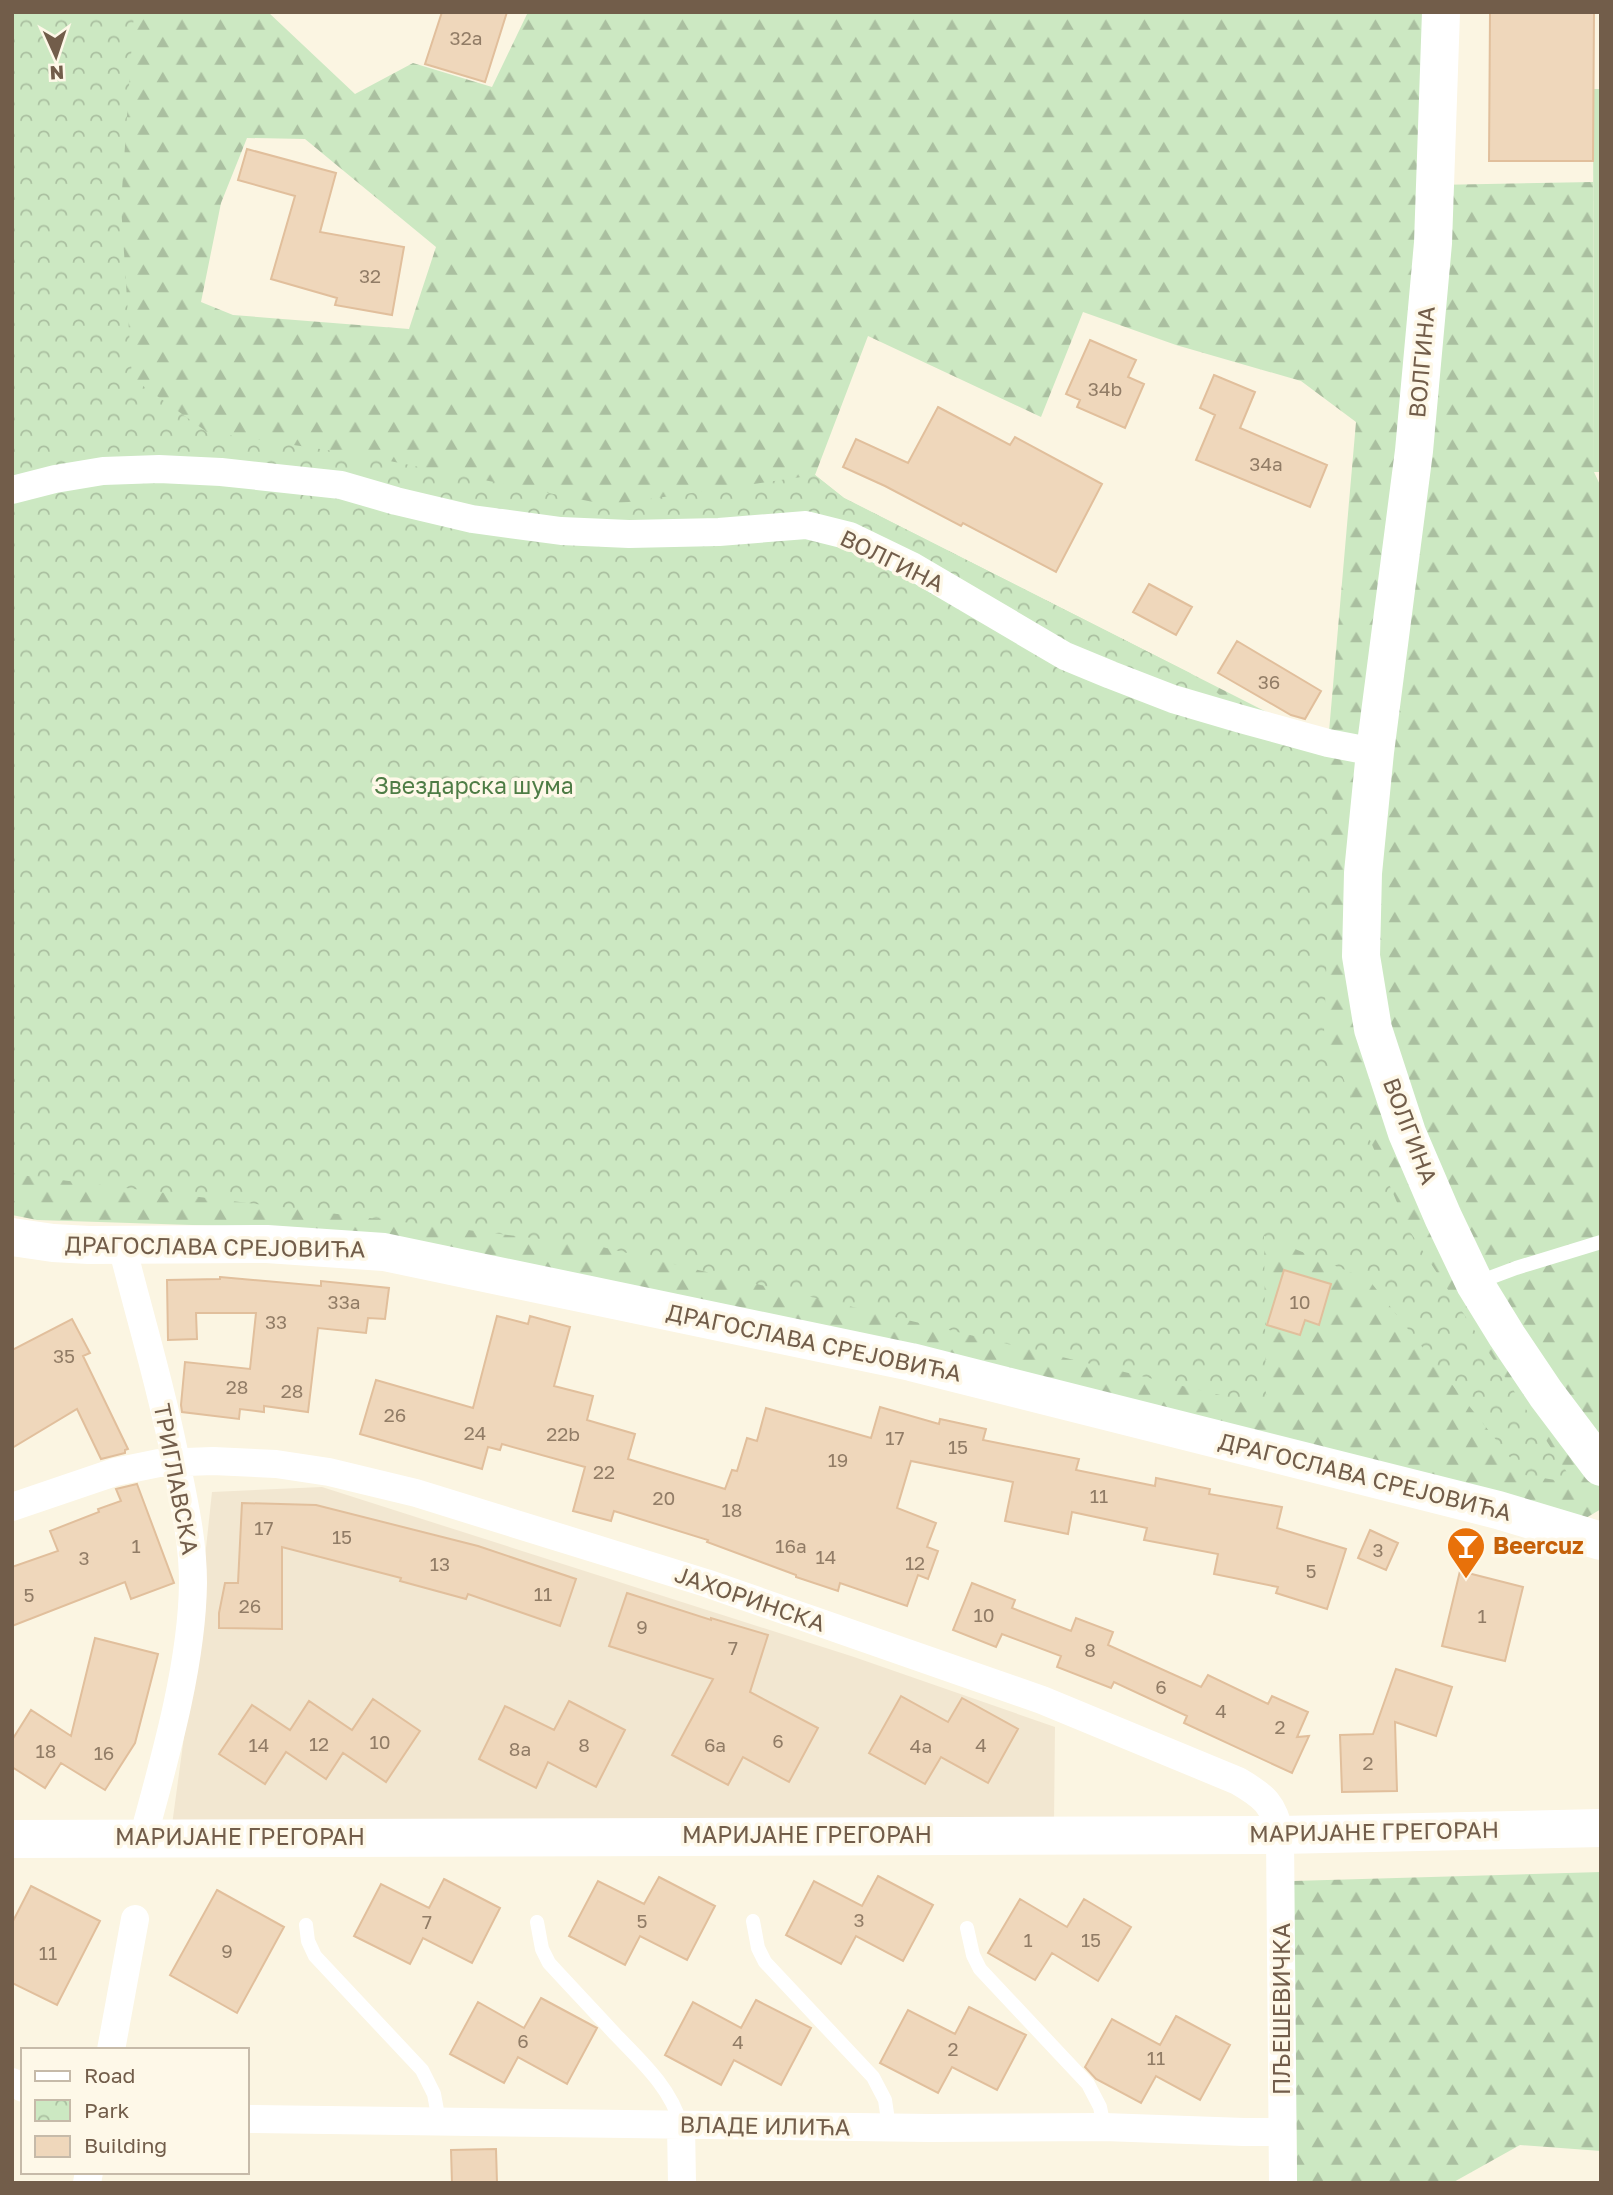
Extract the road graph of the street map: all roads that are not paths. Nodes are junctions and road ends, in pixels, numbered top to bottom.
1 (1441, 12) edge
2 (12, 490) edge
3 (1375, 751) junction
4 (12, 1237) edge
5 (1601, 1242) edge
6 (122, 1246) junction
7 (1475, 1284) junction
8 (176, 1462) junction
9 (1601, 1467) edge
10 (12, 1507) edge
11 (1601, 1541) edge
12 (1601, 1828) edge
13 (1280, 1835) junction
14 (143, 1838) junction
15 (12, 1839) edge
16 (135, 1919) dead end
17 (753, 1921) dead end
18 (537, 1922) dead end
19 (306, 1925) dead end
20 (968, 1928) dead end
21 (111, 2048) edge
22 (248, 2119) edge
23 (439, 2121) junction
24 (681, 2125) junction
25 (889, 2127) junction
26 (1104, 2127) junction
27 (1282, 2132) junction
28 (682, 2183) edge
29 (1283, 2183) edge

1 - 3 street, ВОЛГИНА
2 - 3 street, ВОЛГИНА
3 - 7 street, ВОЛГИНА
4 - 6 street, ДРАГОСЛАВА СРЕЈОВИЋА
5 - 7 lane
6 - 8 street, ТРИГЛАВСКА
6 - 11 street, ДРАГОСЛАВА СРЕЈОВИЋА
7 - 9 street, ВОЛГИНА
8 - 10 street, ЈАХОРИНСКА
8 - 13 street, ЈАХОРИНСКА
8 - 14 street, ТРИГЛАВСКА
12 - 13 street, МАРИЈАНЕ ГРЕГОРАН
13 - 14 street, МАРИЈАНЕ ГРЕГОРАН
13 - 27 street, ПЉЕШЕВИЧКА
14 - 15 street, МАРИЈАНЕ ГРЕГОРАН
16 - 21 street
17 - 25 lane
18 - 24 lane
19 - 23 lane
20 - 26 lane
22 - 23 street, ВЛАДЕ ИЛИЋА
23 - 24 street, ВЛАДЕ ИЛИЋА
24 - 25 street, ВЛАДЕ ИЛИЋА
24 - 28 street
25 - 26 street, ВЛАДЕ ИЛИЋА
26 - 27 street, ВЛАДЕ ИЛИЋА
27 - 29 street, ПЉЕШЕВИЧКА

